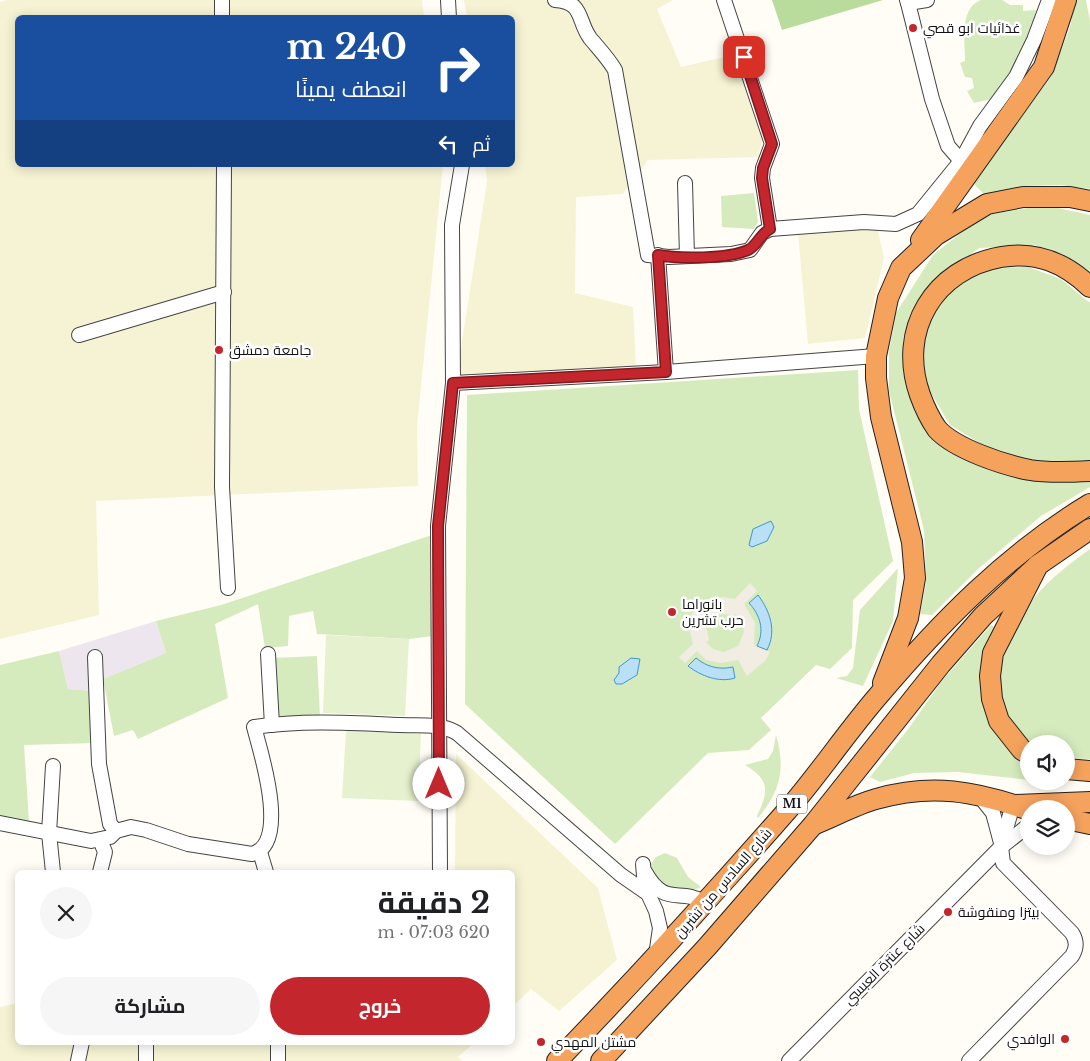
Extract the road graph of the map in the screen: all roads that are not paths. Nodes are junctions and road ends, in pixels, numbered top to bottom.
1 (222, 0) edge
2 (448, 0) edge
3 (555, 0) edge
4 (724, 0) edge
5 (927, 0) edge
6 (1050, 0) edge
7 (1066, 0) edge
8 (907, 1) edge
9 (222, 15) edge
10 (449, 15) edge
11 (961, 161) junction
12 (224, 167) edge
13 (462, 167) edge
14 (684, 183) dead end
15 (1090, 201) edge
16 (770, 229) junction
17 (658, 255) junction
18 (687, 256) junction
19 (901, 268) junction
20 (1090, 287) edge
21 (224, 292) junction
22 (79, 335) dead end
23 (876, 356) junction
24 (666, 372) junction
25 (453, 383) junction
26 (1090, 471) edge
27 (1090, 504) edge
28 (1090, 529) edge
29 (1038, 566) junction
30 (228, 588) dead end
31 (268, 654) dead end
32 (94, 657) dead end
33 (877, 697) junction
34 (272, 725) junction
35 (439, 726) junction
36 (1020, 747) edge
37 (53, 766) dead end
38 (1075, 769) edge
39 (1090, 770) edge
40 (978, 794) junction
41 (1090, 802) edge
42 (1075, 803) edge
43 (1020, 807) edge
44 (1020, 809) edge
45 (1075, 822) edge
46 (0, 823) edge
47 (1090, 824) edge
48 (813, 825) junction
49 (116, 831) junction
50 (1020, 832) edge
51 (50, 833) junction
52 (100, 840) junction
53 (1001, 847) junction
54 (260, 852) junction
55 (53, 870) edge
56 (100, 870) edge
57 (265, 870) edge
58 (440, 870) edge
59 (647, 893) junction
60 (705, 903) junction
61 (655, 960) junction
62 (81, 1045) edge
63 (146, 1045) edge
64 (278, 1045) edge
65 (78, 1061) edge
66 (146, 1061) edge
67 (278, 1061) edge
68 (557, 1061) edge
69 (601, 1061) edge
70 (789, 1061) edge
71 (969, 1061) edge

1 - 9 street
2 - 10 street
3 - 17 street
4 - 16 street
5 - 8 street
6 - 11 street
7 - 19 highway
8 - 11 street
11 - 16 street
12 - 21 street
13 - 25 street
14 - 18 street
15 - 19 highway
16 - 18 street
17 - 18 street
17 - 24 street
19 - 23 highway
20 - 26 highway
21 - 22 street
21 - 30 street
23 - 24 street
23 - 33 highway
24 - 25 street
25 - 35 street
27 - 33 highway, شارع السادس من تشرين / M1
28 - 29 highway
29 - 36 highway
29 - 48 highway, M1
31 - 34 street
32 - 49 street
33 - 60 highway, شارع السادس من تشرين / M1
34 - 35 street
34 - 54 street
35 - 58 street
35 - 59 street
37 - 51 street
38 - 39 highway
40 - 43 highway
40 - 48 highway
40 - 53 street
41 - 42 highway
44 - 53 street
45 - 47 highway
46 - 51 street
48 - 69 highway, M1
49 - 52 street
49 - 54 street
50 - 53 street, شارع عنترة العبسي
51 - 52 street
51 - 55 street
52 - 56 street
53 - 70 street, شارع عنترة العبسي
53 - 71 street
54 - 57 street
59 - 60 street
59 - 61 street
60 - 61 highway, شارع السادس من تشرين / M1
61 - 68 highway, شارع السادس من تشرين / M1
62 - 65 street
63 - 66 street
64 - 67 street

